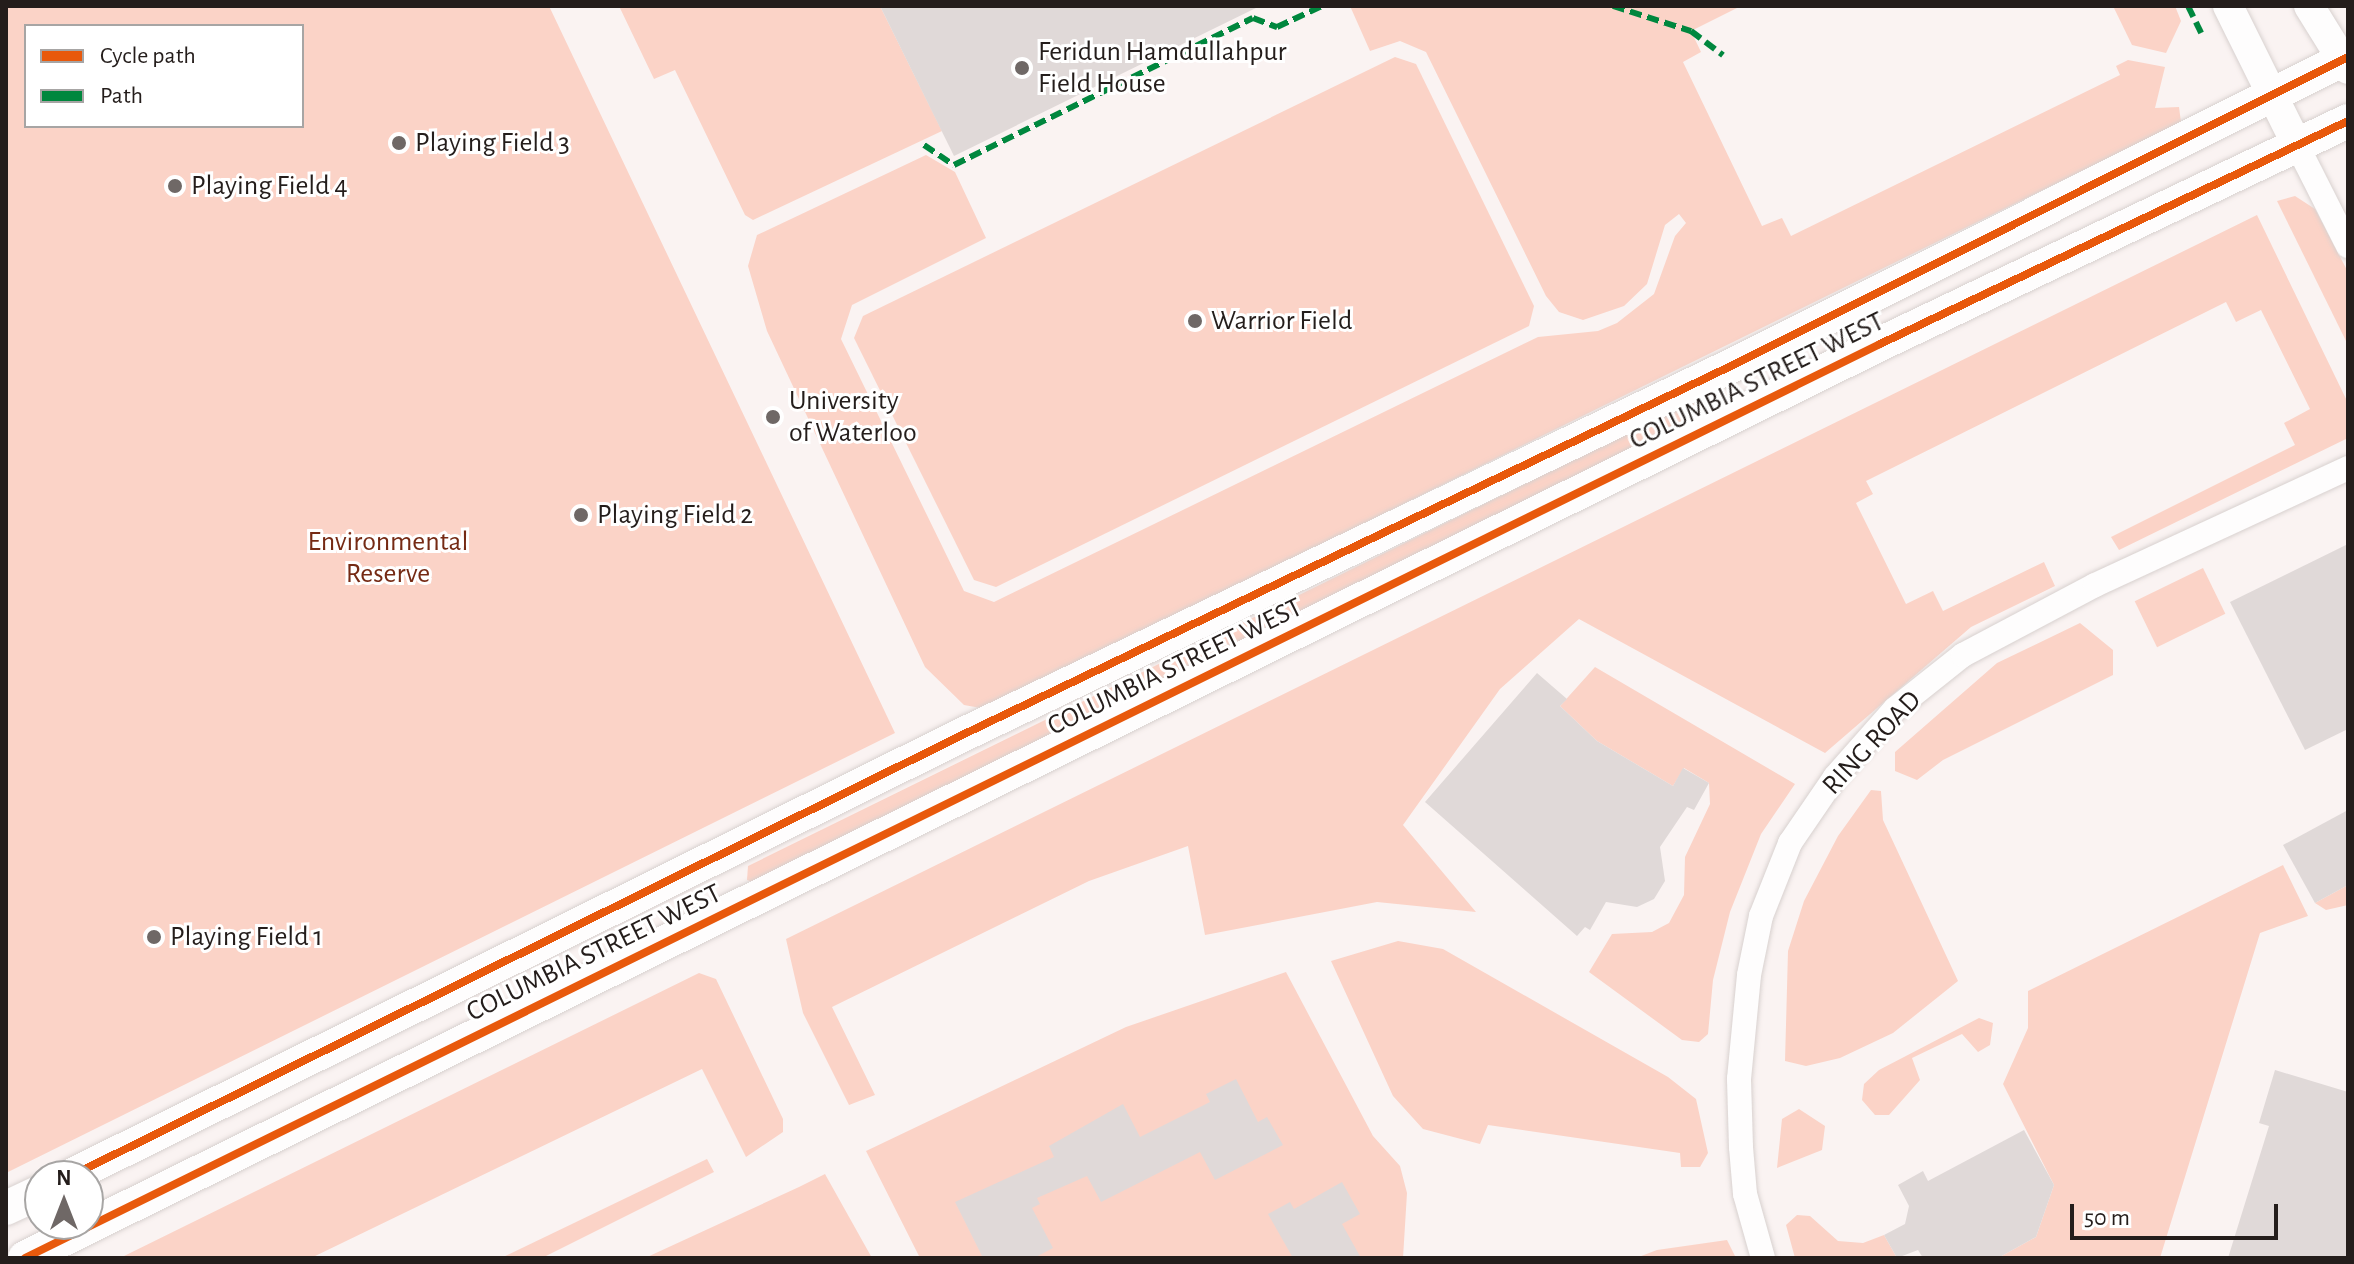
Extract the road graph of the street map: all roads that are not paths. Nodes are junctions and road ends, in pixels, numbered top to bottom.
1 (2228, 6) edge
2 (2309, 6) edge
3 (2346, 62) edge
4 (2271, 96) junction
5 (2348, 121) edge
6 (2298, 147) junction
7 (2348, 246) edge
8 (2348, 468) edge
9 (103, 1160) edge
10 (25, 1258) edge
11 (1763, 1258) edge

1 - 4 street
2 - 3 street
3 - 4 main road, COLUMBIA STREET WEST
4 - 6 street
4 - 9 main road, COLUMBIA STREET WEST
5 - 6 main road, COLUMBIA STREET WEST
6 - 7 street
6 - 10 main road, COLUMBIA STREET WEST
8 - 11 street, RING ROAD

